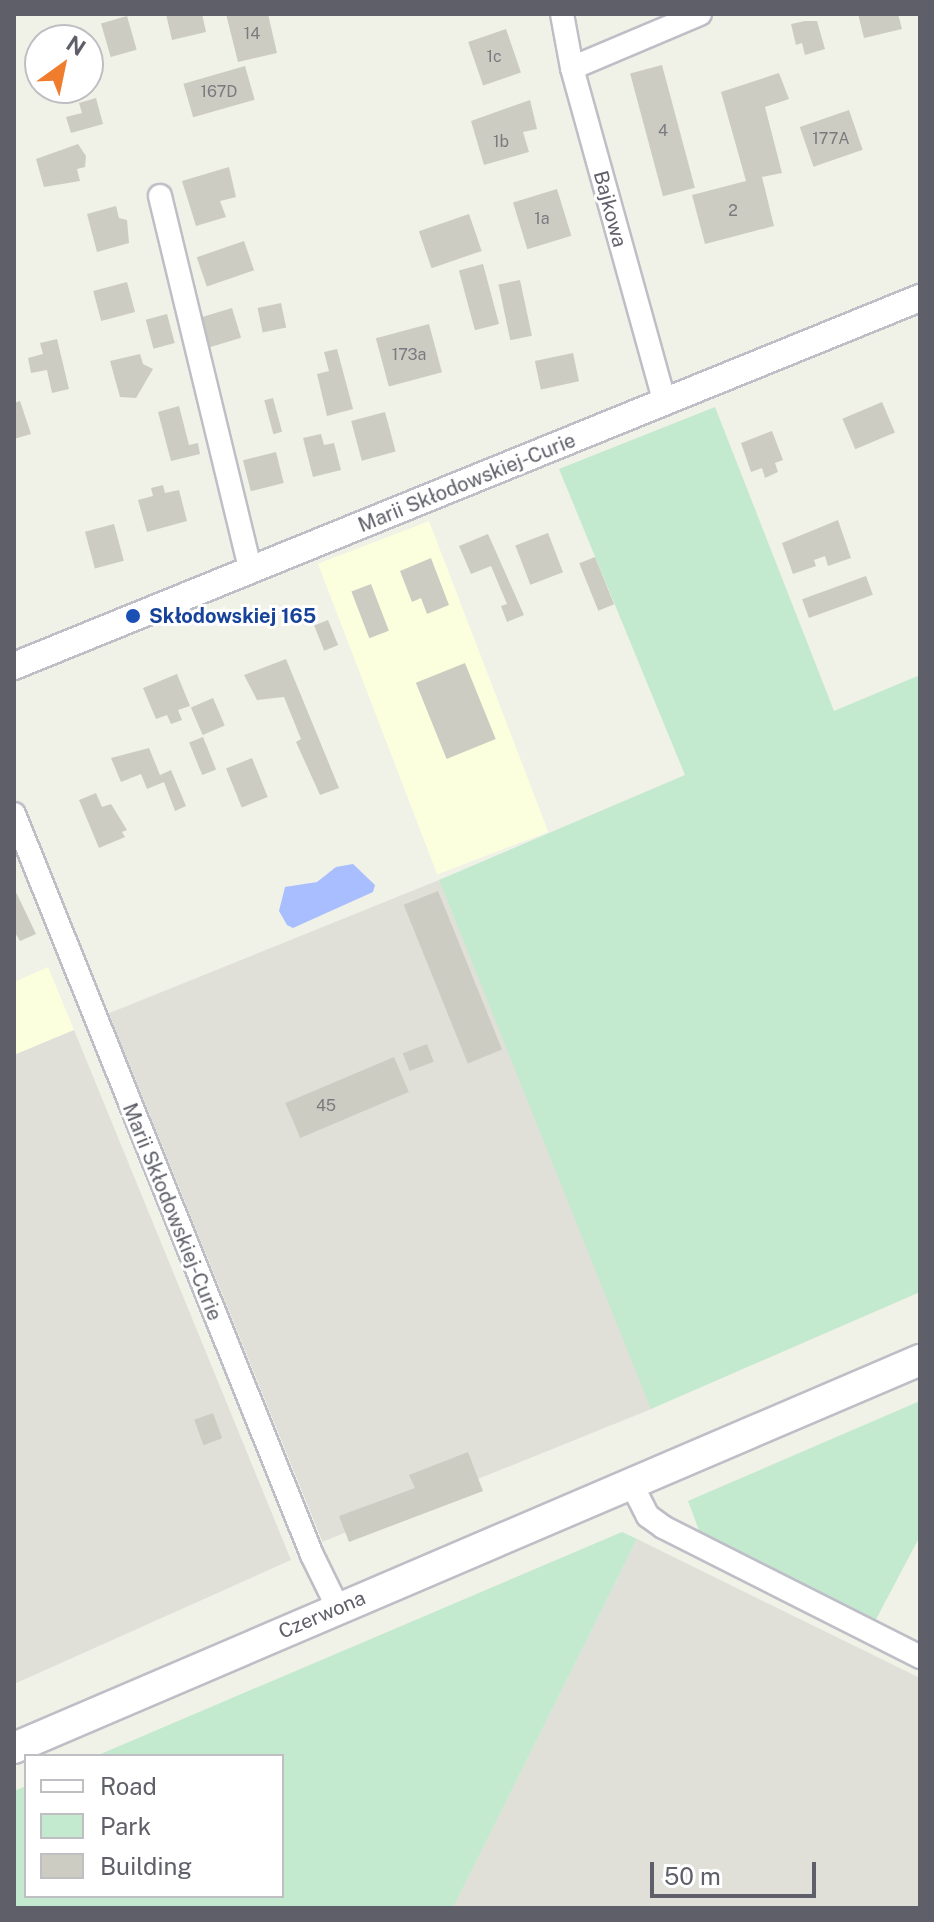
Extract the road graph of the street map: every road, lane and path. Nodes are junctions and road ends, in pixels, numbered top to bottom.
1 (562, 14) edge
2 (700, 14) edge
3 (572, 68) junction
4 (160, 196) dead end
5 (920, 298) edge
6 (665, 403) junction
7 (251, 571) junction
8 (14, 666) edge
9 (14, 814) edge
10 (920, 1360) edge
11 (631, 1483) junction
12 (338, 1608) junction
13 (920, 1657) edge
14 (14, 1748) edge

1 - 3 street, Bajkowa
2 - 3 street
3 - 6 street, Bajkowa
4 - 7 street
5 - 6 street, Marii Skłodowskiej-Curie
6 - 7 street, Marii Skłodowskiej-Curie
7 - 8 street, Marii Skłodowskiej-Curie
9 - 12 street, Marii Skłodowskiej-Curie
10 - 11 main road, Czerwona
11 - 12 main road, Czerwona
11 - 13 street
12 - 14 main road, Czerwona

